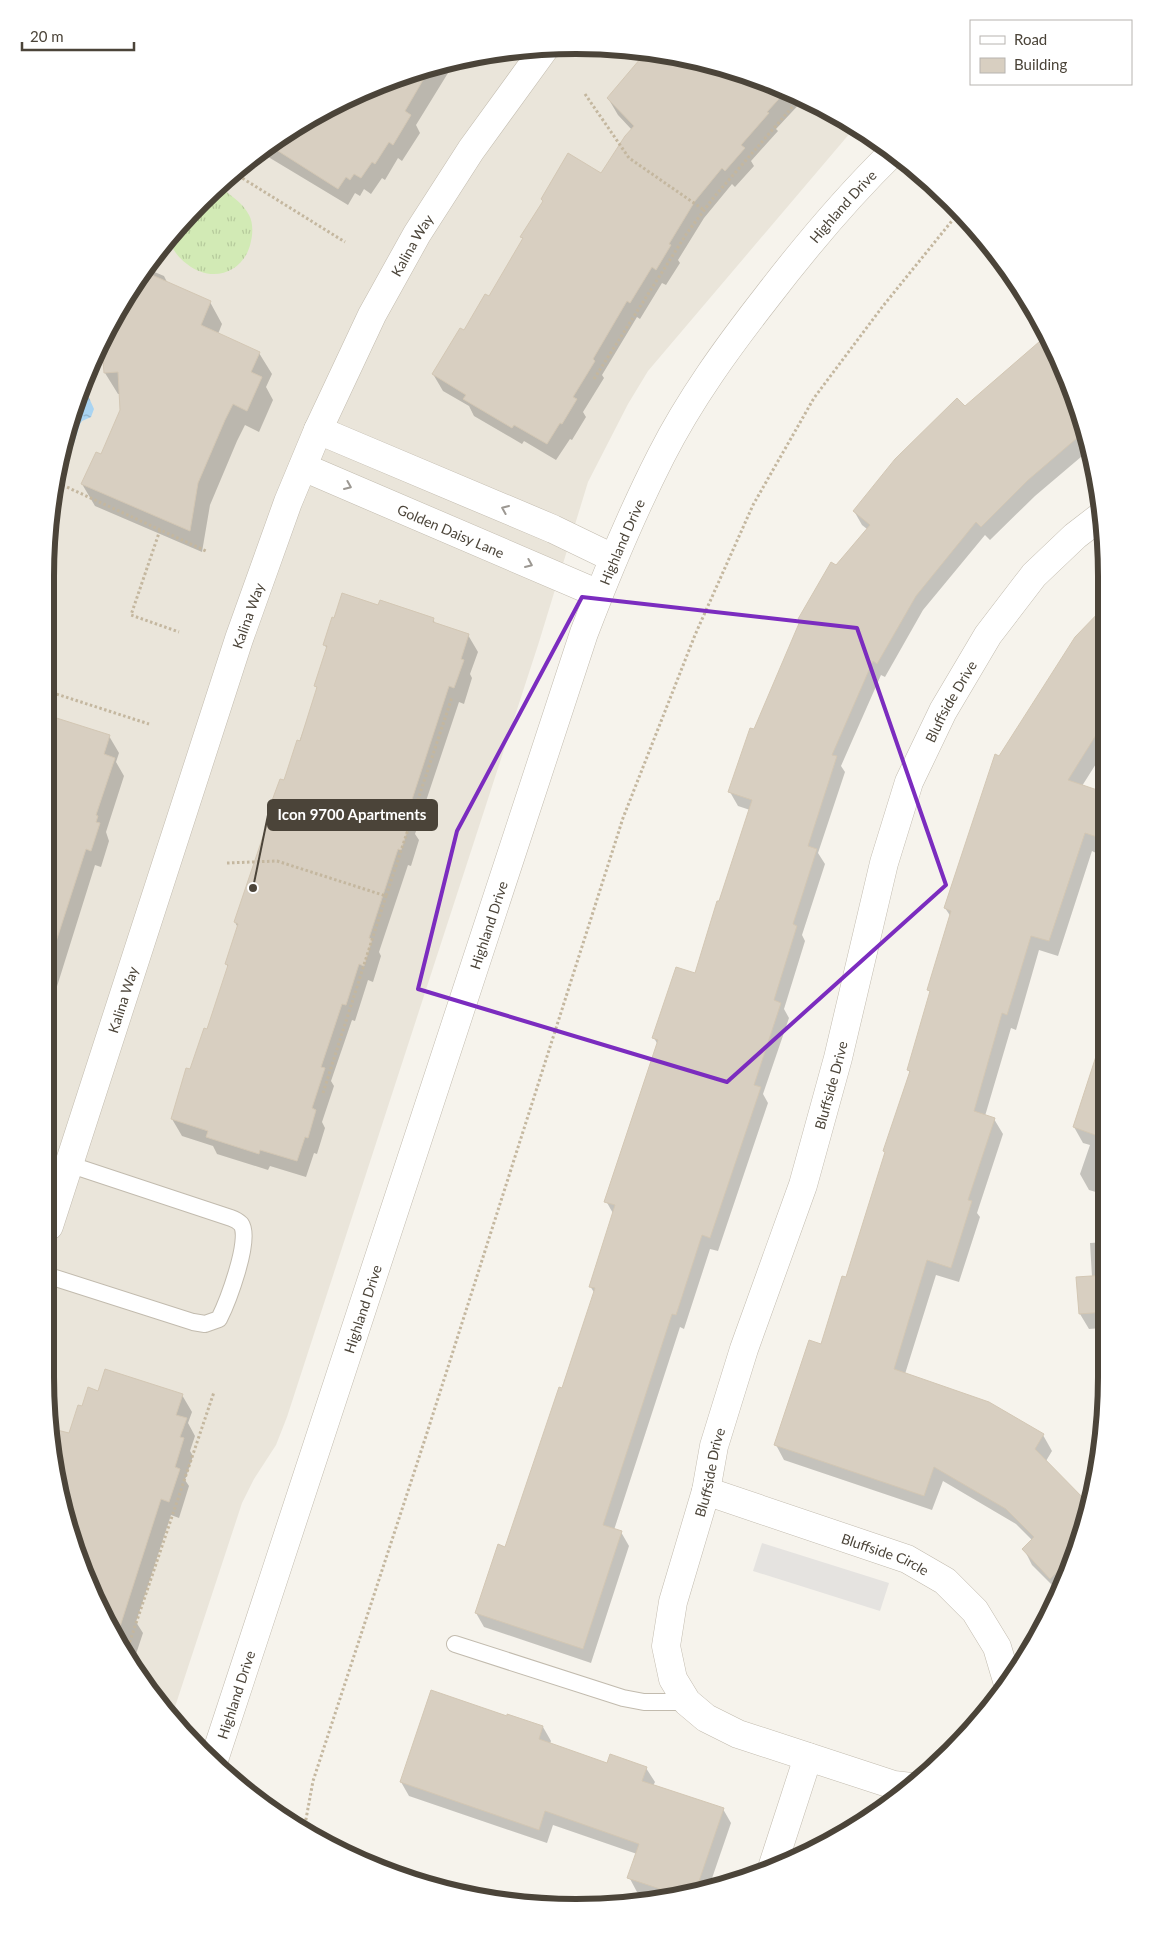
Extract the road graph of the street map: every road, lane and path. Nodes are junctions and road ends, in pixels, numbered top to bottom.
1 (540, 55) edge
2 (585, 94) dead end
3 (796, 103) edge
4 (888, 158) edge
5 (240, 177) edge
6 (704, 210) junction
7 (955, 217) edge
8 (345, 242) dead end
9 (594, 379) dead end
10 (318, 430) junction
11 (303, 467) junction
12 (62, 485) edge
13 (1095, 521) edge
14 (160, 530) junction
15 (206, 551) dead end
16 (613, 558) junction
17 (599, 594) junction
18 (179, 632) dead end
19 (54, 693) edge
20 (452, 697) dead end
21 (149, 724) dead end
22 (227, 863) dead end
23 (386, 896) junction
24 (323, 1093) dead end
25 (68, 1164) junction
26 (54, 1210) edge
27 (54, 1278) edge
28 (214, 1392) dead end
29 (706, 1491) junction
30 (455, 1644) dead end
31 (129, 1645) edge
32 (1005, 1674) edge
33 (687, 1702) junction
34 (216, 1754) edge
35 (808, 1757) junction
36 (901, 1785) edge
37 (305, 1823) edge
38 (775, 1860) edge

1 - 10 street, Kalina Way
2 - 6 path
3 - 6 path
4 - 16 street, Highland Drive
5 - 8 path
6 - 9 path
7 - 37 path
10 - 11 street, Kalina Way
16 -> 10 street
11 -> 17 street, Golden Daisy Lane
11 - 25 street, Kalina Way
12 - 14 path
13 - 29 street, Bluffside Drive
14 - 15 path
14 - 18 path
16 - 17 street, Highland Drive
17 - 34 street, Highland Drive
19 - 21 path
20 - 23 path
22 - 23 path
23 - 24 path
25 - 26 street, Kalina Way
25 - 27 lane
28 - 31 path
29 - 32 street, Bluffside Circle
29 - 33 street, Bluffside Drive
30 - 33 lane
33 - 35 street, Bluffside Drive
35 - 36 street, Bluffside Drive
35 - 38 street

